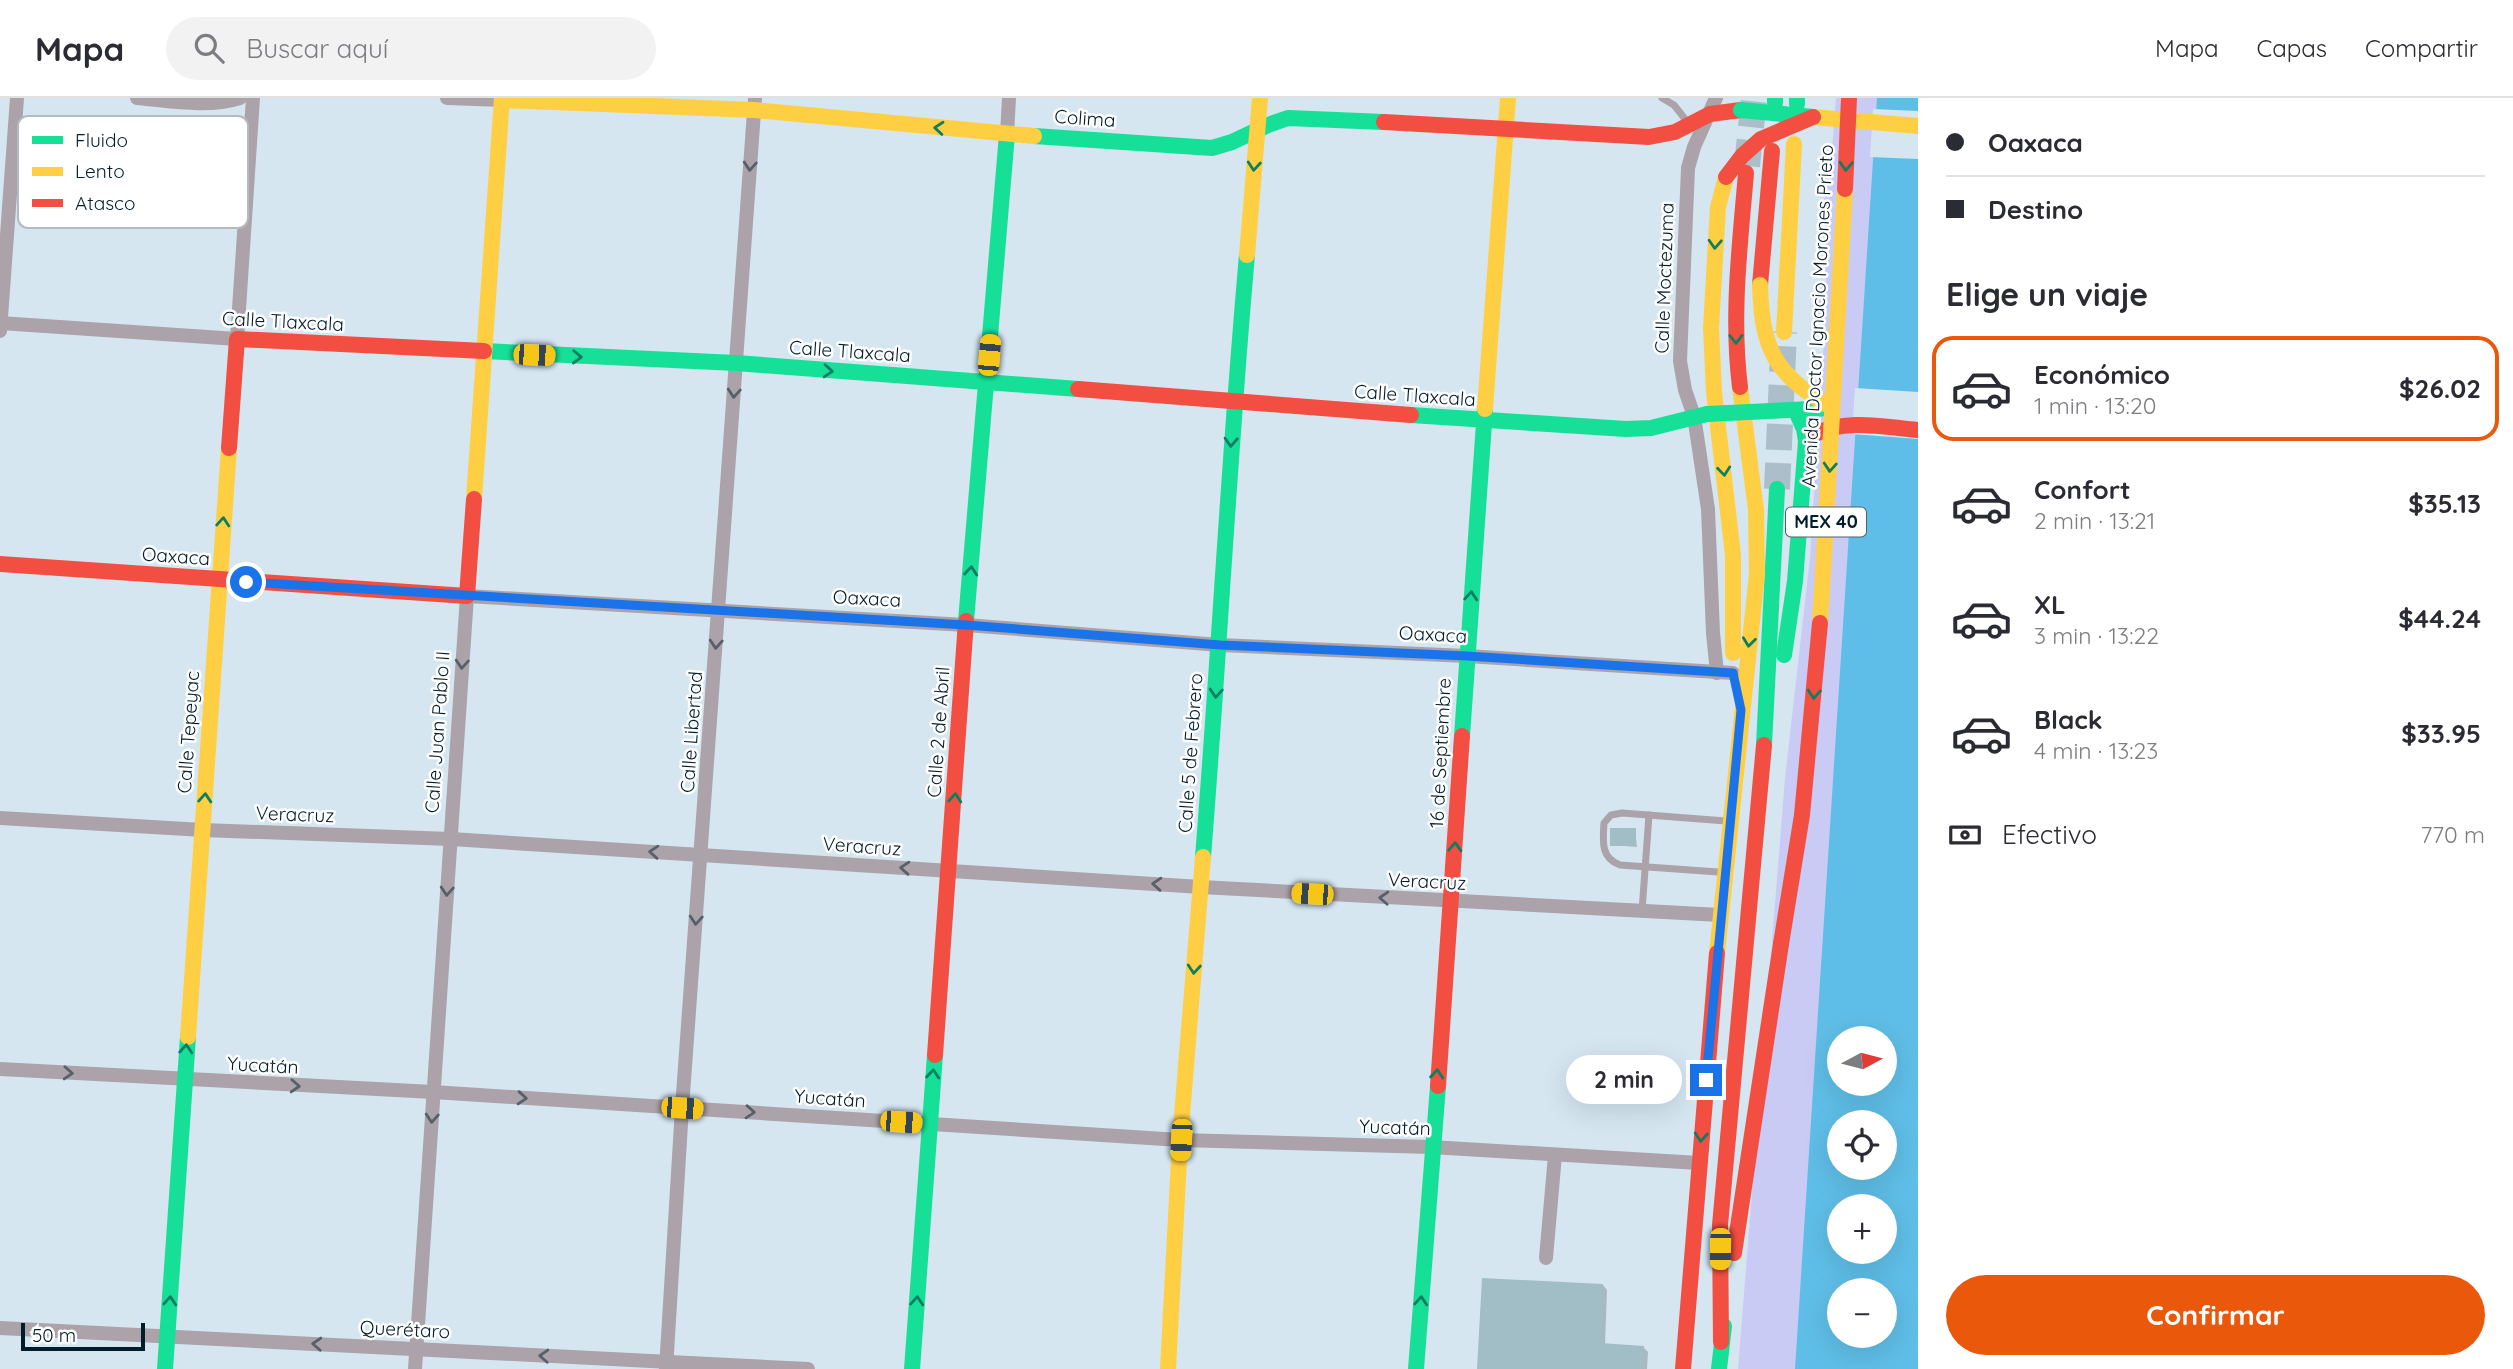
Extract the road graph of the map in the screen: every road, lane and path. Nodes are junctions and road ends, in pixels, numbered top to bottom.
1 (17, 98) edge
2 (137, 98) edge
3 (240, 98) edge
4 (253, 98) edge
5 (447, 98) edge
6 (1010, 98) edge
7 (1260, 98) edge
8 (1508, 98) edge
9 (1662, 98) edge
10 (1716, 98) edge
11 (1849, 98) edge
12 (502, 99) edge
13 (755, 104) edge
14 (1710, 114) junction
15 (1813, 117) junction
16 (1689, 125) junction
17 (1918, 126) edge
18 (1257, 128) junction
19 (1506, 128) junction
20 (1007, 134) junction
21 (1794, 144) dead end
22 (1772, 151) dead end
23 (248, 173) edge
24 (1746, 173) tunnel mouth
25 (244, 228) edge
26 (0, 323) edge
27 (0, 332) edge
28 (1784, 332) tunnel mouth
29 (237, 339) junction
30 (484, 353) junction
31 (736, 363) junction
32 (987, 383) junction
33 (1234, 402) junction
34 (1844, 409) junction
35 (1796, 411) junction
36 (1906, 412) dead end
37 (1700, 415) junction
38 (1485, 421) junction
39 (1918, 430) edge
40 (1806, 441) junction
41 (1777, 489) tunnel mouth
42 (0, 564) edge
43 (219, 581) junction
44 (467, 596) junction
45 (719, 611) junction
46 (966, 625) junction
47 (1220, 645) junction
48 (1467, 656) junction
49 (1725, 673) junction
50 (1741, 710) junction
51 (1764, 749) junction
52 (1649, 815) junction
53 (0, 818) edge
54 (1730, 821) junction
55 (203, 830) junction
56 (451, 839) junction
57 (701, 855) junction
58 (1647, 866) junction
59 (950, 871) junction
60 (1725, 873) junction
61 (1201, 887) junction
62 (1452, 902) junction
63 (1642, 911) junction
64 (1720, 915) junction
65 (0, 1069) edge
66 (184, 1080) junction
67 (433, 1092) junction
68 (682, 1108) junction
69 (929, 1124) junction
70 (1181, 1140) junction
71 (1431, 1147) junction
72 (1555, 1155) junction
73 (1699, 1163) junction
74 (1546, 1258) dead end
75 (0, 1328) edge
76 (167, 1337) junction
77 (1721, 1342) junction
78 (416, 1349) junction
79 (666, 1365) edge
80 (165, 1369) edge
81 (415, 1369) edge
82 (808, 1369) edge
83 (912, 1369) edge
84 (1168, 1369) edge
85 (1416, 1369) edge
86 (1683, 1369) edge
87 (1719, 1369) edge

1 - 26 street
2 - 3 street
4 - 23 street, Calle Tepeyac
5 - 12 street, Colima
6 - 20 street, Calle 2 de Abril
7 - 18 main road, Calle 5 de Febrero
8 - 19 main road, 16 de Septiembre
9 - 16 lane
10 - 14 street, Calle Moctezuma
11 -> 77 main road, Avenida Doctor Ignacio Morones Prieto / MEX 40, bridge
12 - 13 main road, Colima
12 - 30 main road, Calle Juan Pablo II
20 -> 13 main road, Colima
13 -> 31 street, Calle Libertad
14 - 15 main road, bridge
14 - 16 main road, Colima
14 - 37 street, Calle Moctezuma
15 - 17 main road
15 -> 49 main road, bridge
16 - 19 main road, Colima
18 - 19 main road, Colima
18 - 20 main road, Colima
18 -> 33 main road, Calle 5 de Febrero
19 - 38 main road, 16 de Septiembre
20 - 32 main road, Calle 2 de Abril
21 - 28 main road
22 - 34 main road, bridge
24 -> 50 main road, MEX 40
25 - 29 street, Calle Tepeyac
26 - 27 street
26 - 29 street, Calle Tlaxcala
29 - 30 main road, Calle Tlaxcala
43 -> 29 main road, Calle Tepeyac
30 -> 31 main road, Calle Tlaxcala
30 - 44 main road, Calle Juan Pablo II
31 -> 32 main road, Calle Tlaxcala
31 -> 45 street, Calle Libertad
32 - 33 main road, Calle Tlaxcala
46 -> 32 main road, Calle 2 de Abril
33 - 38 main road, Calle Tlaxcala
33 -> 47 main road, Calle 5 de Febrero
34 - 35 main road, Calle Tlaxcala, bridge
34 - 36 main road, Calle Tlaxcala
35 - 37 main road, Calle Tlaxcala, bridge
35 - 40 main road
37 - 38 main road, Calle Tlaxcala
37 - 49 street, Calle Moctezuma
48 -> 38 main road, 16 de Septiembre
39 - 40 main road
40 - 51 main road
41 - 51 main road, MEX 40
42 - 43 main road, Oaxaca
43 - 44 main road, Oaxaca
55 -> 43 main road, Calle Tepeyac
44 - 45 street, Oaxaca
44 -> 56 street, Calle Juan Pablo II
45 - 46 street, Oaxaca
45 -> 57 street, Calle Libertad
46 - 47 street, Oaxaca
59 -> 46 main road, Calle 2 de Abril
47 - 48 street, Oaxaca
47 -> 61 main road, Calle 5 de Febrero
48 - 49 street, Oaxaca
62 -> 48 main road, 16 de Septiembre
49 - 50 main road
50 - 54 main road, MEX 40
51 - 77 main road, MEX 40
52 - 54 lane
52 - 58 lane
52 - 58 lane
53 - 55 street, Veracruz
54 - 60 main road, MEX 40
55 - 56 street, Veracruz
66 -> 55 main road, Calle Tepeyac
57 -> 56 street, Veracruz
56 -> 67 street, Calle Juan Pablo II
59 -> 57 street, Veracruz
57 -> 68 street, Calle Libertad
58 - 60 lane
58 - 63 lane
61 -> 59 street, Veracruz
69 -> 59 main road, Calle 2 de Abril
60 - 64 main road, MEX 40
62 -> 61 street, Veracruz
61 -> 70 main road, Calle 5 de Febrero
62 - 63 street, Veracruz
71 -> 62 main road, 16 de Septiembre
63 - 64 street, Veracruz
64 -> 73 main road, MEX 40
65 -> 66 street, Yucatán
66 -> 67 street, Yucatán
76 -> 66 main road, Calle Tepeyac
67 -> 68 street, Yucatán
67 -> 78 street, Calle Juan Pablo II
68 -> 69 street, Yucatán
68 - 79 street, Calle Libertad
69 - 70 street, Yucatán
83 -> 69 main road, Calle 2 de Abril
70 - 71 street, Yucatán
70 - 84 main road, Calle 5 de Febrero
71 - 72 street, Yucatán
85 -> 71 main road, 16 de Septiembre
72 - 73 street, Yucatán
72 - 74 street
73 - 86 main road, MEX 40
75 - 76 street, Querétaro
78 -> 76 street, Querétaro
76 - 80 main road, Calle Tepeyac
77 - 87 main road, Avenida Doctor Ignacio Morones Prieto / MEX 40
79 -> 78 street, Querétaro
78 - 81 street, Calle Juan Pablo II
79 - 82 street, Querétaro

